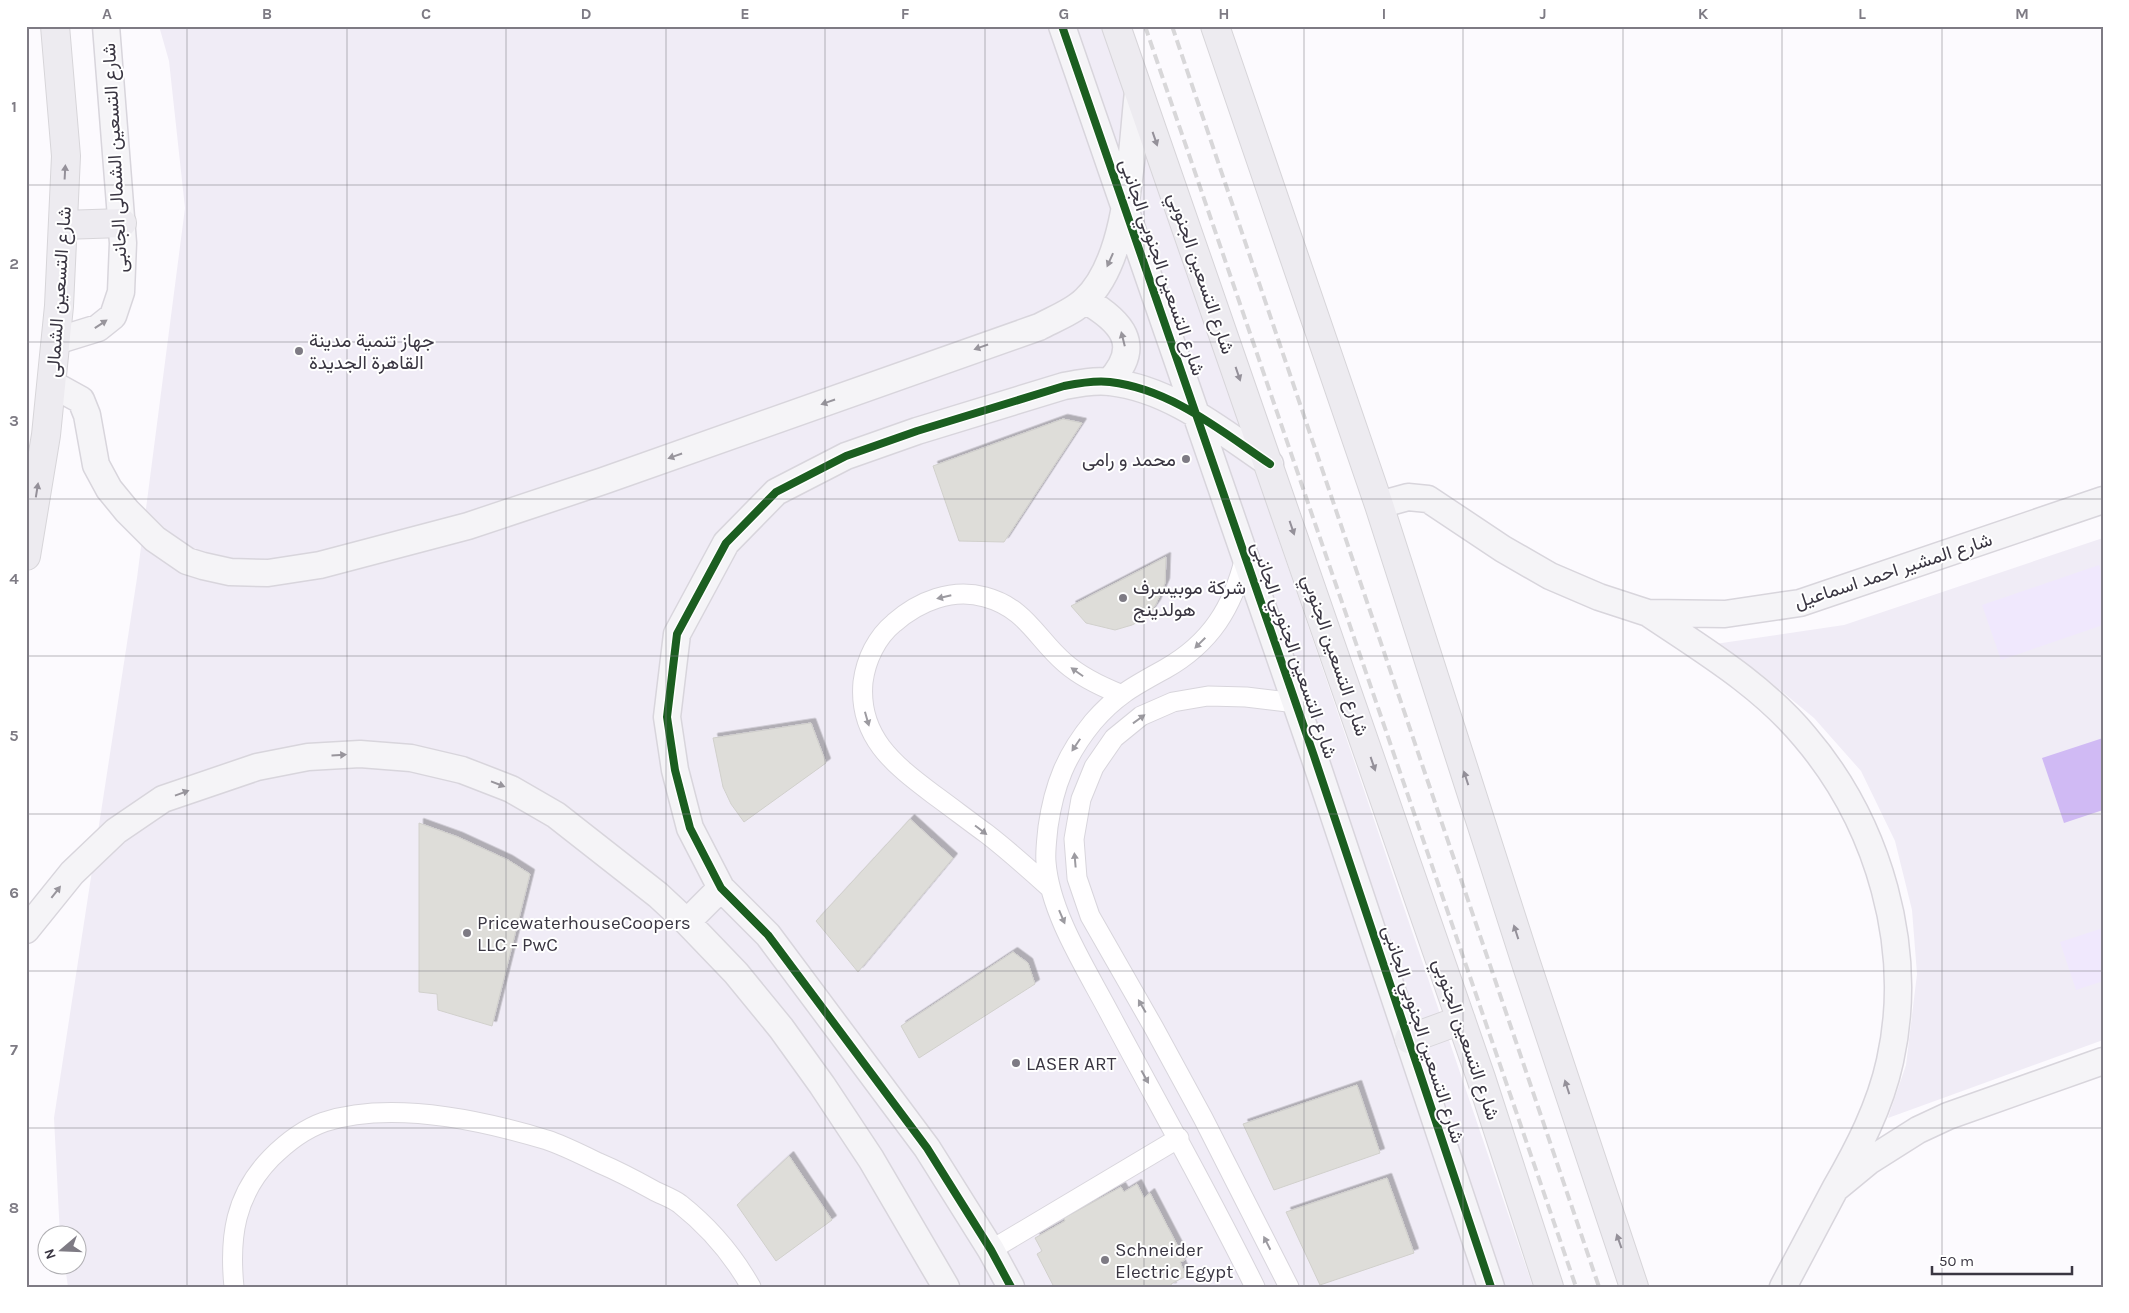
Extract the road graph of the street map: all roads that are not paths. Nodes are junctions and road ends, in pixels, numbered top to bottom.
1 (55, 26) edge
2 (106, 26) edge
3 (1062, 26) edge
4 (1116, 26) edge
5 (1215, 26) edge
6 (1138, 92) junction
7 (1125, 206) junction
8 (122, 223) junction
9 (63, 225) junction
10 (1085, 300) junction
11 (56, 340) junction
12 (1109, 382) junction
13 (52, 384) junction
14 (1197, 414) junction
15 (1270, 464) junction
16 (2103, 500) edge
17 (1379, 505) junction
18 (1245, 555) junction
19 (26, 556) edge
20 (1648, 612) junction
21 (1725, 614) junction
22 (1702, 648) junction
23 (1120, 694) junction
24 (1296, 703) junction
25 (721, 888) junction
26 (1050, 888) junction
27 (687, 922) junction
28 (26, 930) edge
29 (1461, 1020) junction
30 (1154, 1028) junction
31 (1410, 1039) junction
32 (1127, 1044) junction
33 (2103, 1061) edge
34 (1868, 1126) junction
35 (1179, 1138) junction
36 (1891, 1146) junction
37 (1835, 1189) junction
38 (991, 1250) junction
39 (234, 1287) edge
40 (751, 1287) edge
41 (946, 1287) edge
42 (1011, 1287) edge
43 (1255, 1287) edge
44 (1289, 1287) edge
45 (1491, 1287) edge
46 (1549, 1287) edge
47 (1634, 1287) edge
48 (1783, 1287) edge

9 -> 1 main road, شارع التسعين الشمالى
2 - 8 street, شارع التسعين الشمالى الجانبى
3 - 7 street, شارع التسعين الجنوبي الجانبى
4 - 6 main road, شارع التسعين الجنوبي
5 - 17 main road
6 - 7 street
6 -> 15 main road, شارع التسعين الجنوبي
7 -> 10 street
7 - 14 street, شارع التسعين الجنوبي الجانبى
8 - 9 main road
11 -> 8 street, شارع التسعين الشمالى الجانبى
9 - 11 main road, شارع التسعين الشمالى
12 -> 10 street
10 -> 13 street
11 - 13 main road, شارع التسعين الشمالى
12 - 14 street
12 - 25 street
19 -> 13 main road, شارع التسعين الشمالى
14 - 15 street
14 - 18 street, شارع التسعين الجنوبي الجانبى
15 -> 29 main road, شارع التسعين الجنوبي
16 - 21 street, شارع المشير احمد اسماعيل
17 - 20 street, شارع المشير احمد اسماعيل
47 -> 17 main road
18 -> 23 street
18 - 24 street, شارع التسعين الجنوبي الجانبى
20 - 21 street, شارع المشير احمد اسماعيل
20 - 22 street
21 - 22 street
22 - 34 street
23 -> 26 street
23 -> 26 street
30 -> 24 street
24 - 31 street, شارع التسعين الجنوبي الجانبى
25 - 27 street
25 - 38 street
26 -> 32 street
28 -> 27 street
27 - 41 street
29 - 31 main road
29 - 46 main road, شارع التسعين الجنوبي
30 - 32 street
44 -> 30 street
31 - 45 street, شارع التسعين الجنوبي الجانبى
32 -> 35 street
33 - 36 street
34 - 36 street
34 - 37 street
35 - 38 street
35 - 43 street
36 - 37 street
37 - 48 street
38 - 42 street
39 - 40 street

